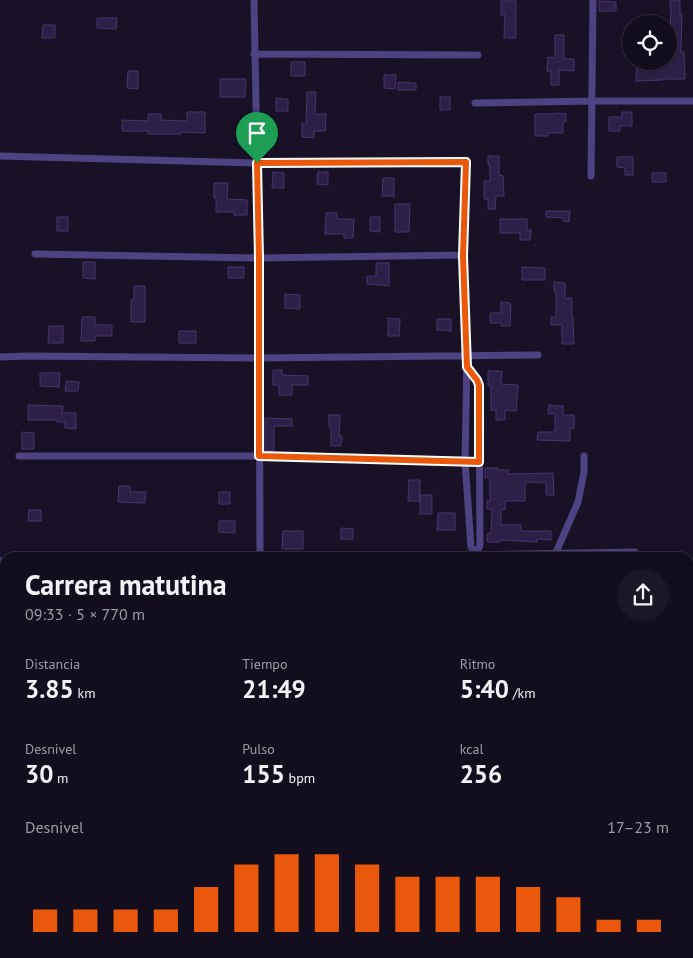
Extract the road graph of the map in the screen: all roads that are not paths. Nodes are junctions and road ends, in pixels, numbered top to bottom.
1 (254, 0) edge
2 (593, 0) edge
3 (254, 54) junction
4 (478, 55) dead end
5 (592, 101) junction
6 (693, 101) edge
7 (475, 103) dead end
8 (0, 156) edge
9 (257, 163) junction
10 (591, 176) dead end
11 (35, 254) dead end
12 (463, 256) junction
13 (259, 258) junction
14 (538, 355) dead end
15 (467, 356) junction
16 (0, 357) edge
17 (258, 358) junction
18 (467, 367) junction
19 (19, 456) dead end
20 (259, 456) junction
21 (584, 456) dead end
22 (465, 461) junction
23 (479, 462) junction
24 (260, 552) edge
25 (474, 552) edge
26 (476, 552) edge
27 (557, 552) edge

1 - 3 street
2 - 5 street
3 - 4 street
3 - 9 street
5 - 6 street
5 - 7 street
5 - 10 street
8 - 9 street
9 - 12 street
9 - 13 street
11 - 13 street
12 - 13 street
12 - 15 street
13 - 17 street
14 - 15 street
15 - 17 street
15 - 18 street
16 - 17 street
17 - 20 street
18 - 22 street
18 - 23 street
19 - 20 street
20 - 22 street
20 - 24 street
21 - 27 street
22 - 23 street
22 - 25 street
23 - 26 street

